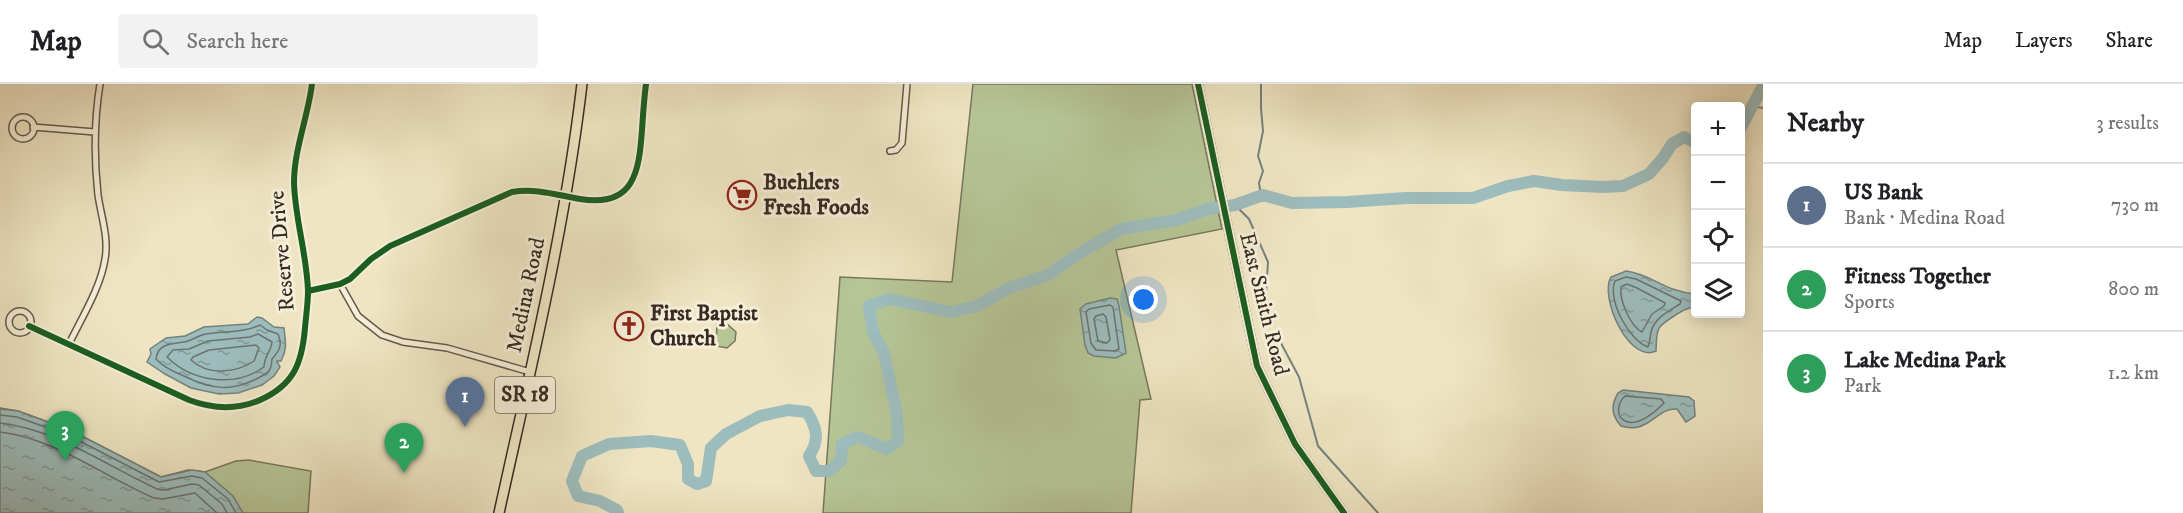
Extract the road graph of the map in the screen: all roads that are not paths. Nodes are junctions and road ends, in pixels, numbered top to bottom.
1 (100, 84) edge
2 (312, 84) edge
3 (582, 84) edge
4 (646, 84) edge
5 (907, 84) edge
6 (1198, 84) edge
7 (33, 127) junction
8 (95, 132) junction
9 (890, 151) dead end
10 (566, 197) junction
11 (340, 284) junction
12 (308, 291) junction
13 (29, 326) junction
14 (69, 344) junction
15 (530, 372) junction
16 (499, 513) edge
17 (1344, 513) edge

1 - 8 street
2 - 12 street, Reserve Drive
3 - 10 highway, Medina Road / SR 18
4 - 10 street
5 - 9 street
6 - 17 street, East Smith Road
7 - 7 street
7 - 8 street
8 - 14 street
10 - 11 street
10 - 15 highway, Medina Road / SR 18
11 - 12 street
11 - 15 street
12 - 14 street, Reserve Drive
13 - 13 street, Reserve Drive
13 - 14 street, Reserve Drive
15 - 16 highway, Medina Road / SR 18

